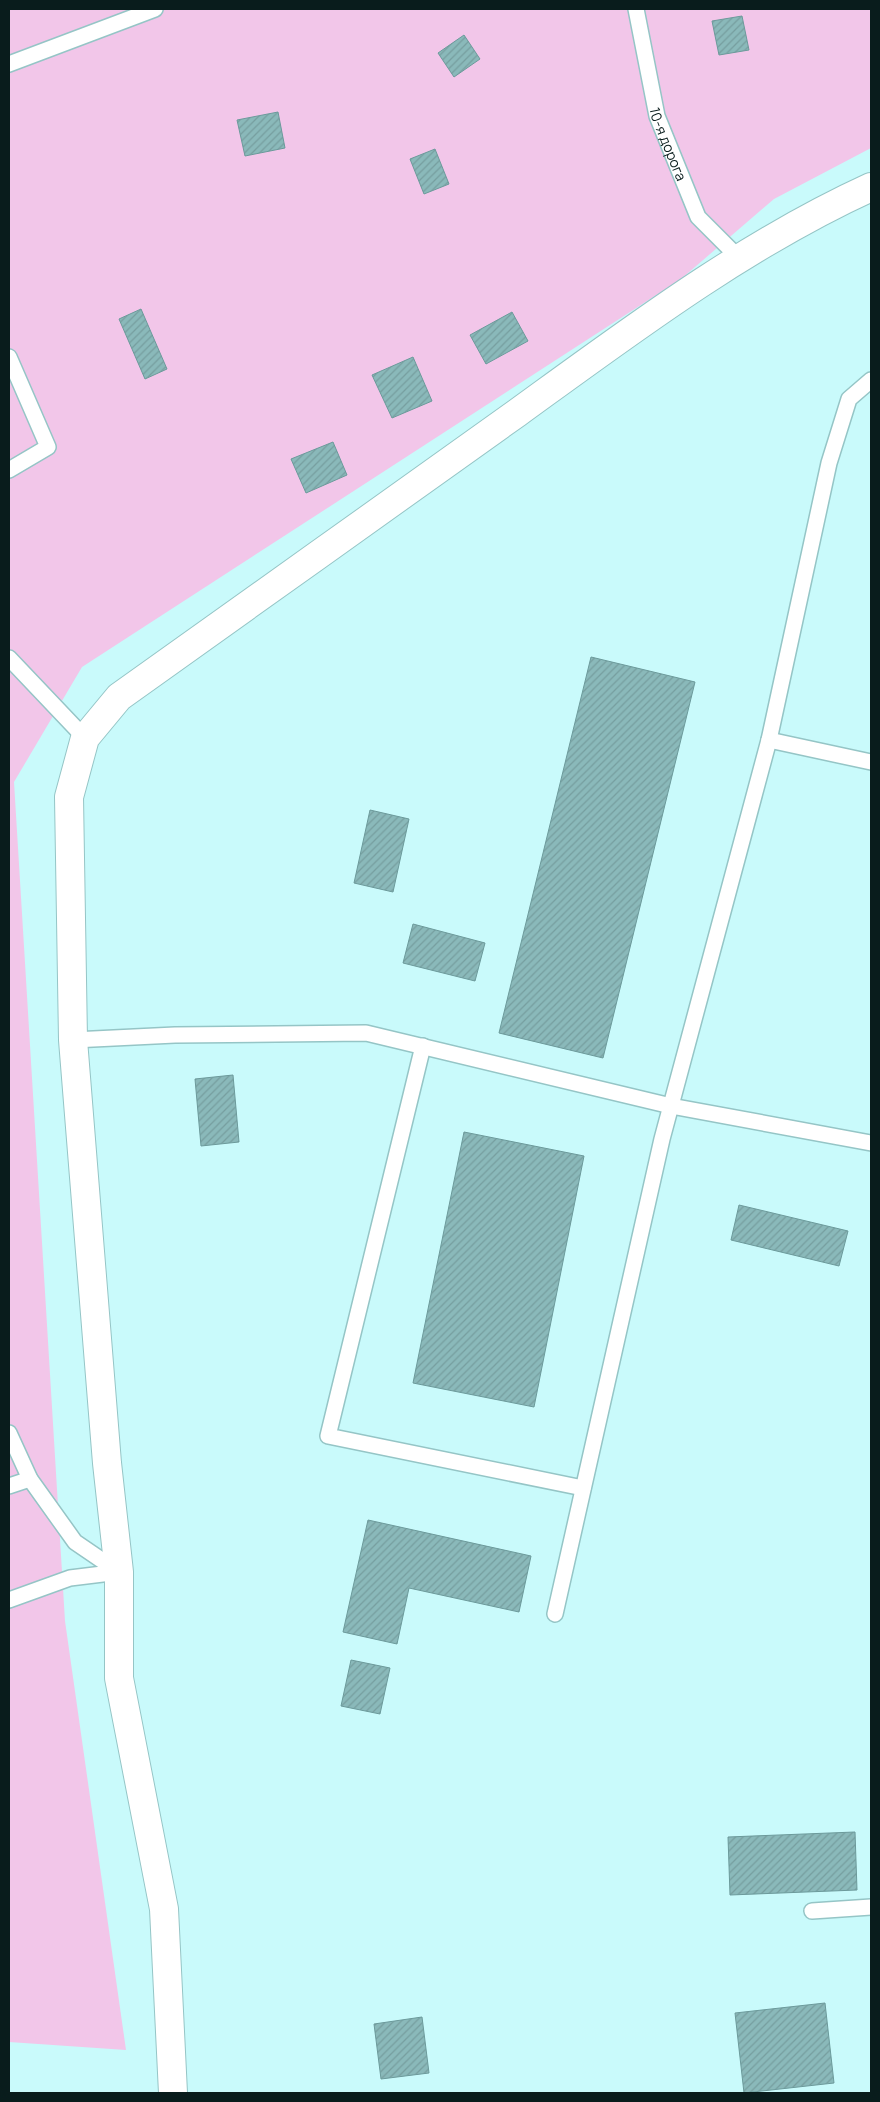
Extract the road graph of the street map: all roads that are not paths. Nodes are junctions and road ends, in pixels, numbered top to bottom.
1 (155, 9) edge
2 (636, 9) edge
3 (9, 64) edge
4 (871, 187) edge
5 (740, 259) junction
6 (9, 357) edge
7 (871, 380) edge
8 (9, 470) edge
9 (9, 658) edge
10 (86, 738) junction
11 (769, 740) junction
12 (871, 762) edge
13 (73, 1040) junction
14 (423, 1046) junction
15 (671, 1106) junction
16 (871, 1143) edge
17 (9, 1433) edge
18 (30, 1479) junction
19 (9, 1486) edge
20 (583, 1488) junction
21 (119, 1572) junction
22 (9, 1600) edge
23 (555, 1614) dead end
24 (871, 1907) edge
25 (812, 1910) dead end
26 (173, 2093) edge

1 - 3 lane
2 - 5 lane, 10-я дорога
4 - 5 street
5 - 10 street
6 - 8 lane
7 - 11 lane
9 - 10 lane
10 - 13 street
11 - 12 lane
11 - 15 lane
13 - 14 lane
13 - 21 street
14 - 15 lane
14 - 20 lane
15 - 16 lane
15 - 20 lane
17 - 18 lane
18 - 19 lane
18 - 21 lane
20 - 23 lane
21 - 22 lane
21 - 26 street
24 - 25 lane

